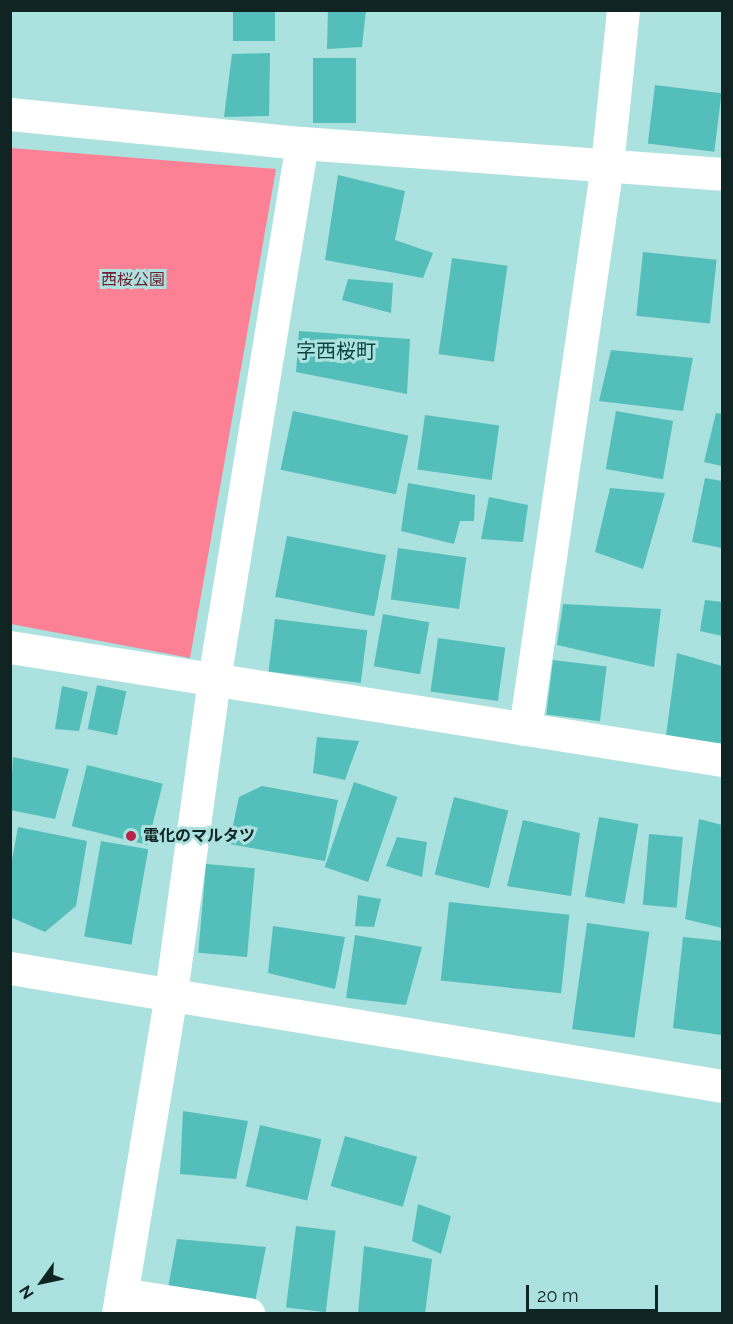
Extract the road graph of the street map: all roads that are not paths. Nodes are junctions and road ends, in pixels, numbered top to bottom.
1 (624, 10) edge
2 (10, 114) edge
3 (302, 143) junction
4 (607, 165) junction
5 (723, 174) edge
6 (10, 647) edge
7 (214, 680) junction
8 (525, 729) junction
9 (723, 760) edge
10 (10, 968) edge
11 (171, 993) junction
12 (723, 1086) edge
13 (120, 1304) edge
14 (248, 1314) edge

1 - 4 street
2 - 3 street
3 - 4 street
3 - 7 street
4 - 5 street
4 - 8 street
6 - 7 street
7 - 8 street
7 - 11 street
8 - 9 street
10 - 11 street
11 - 12 street
11 - 13 street
13 - 14 street

